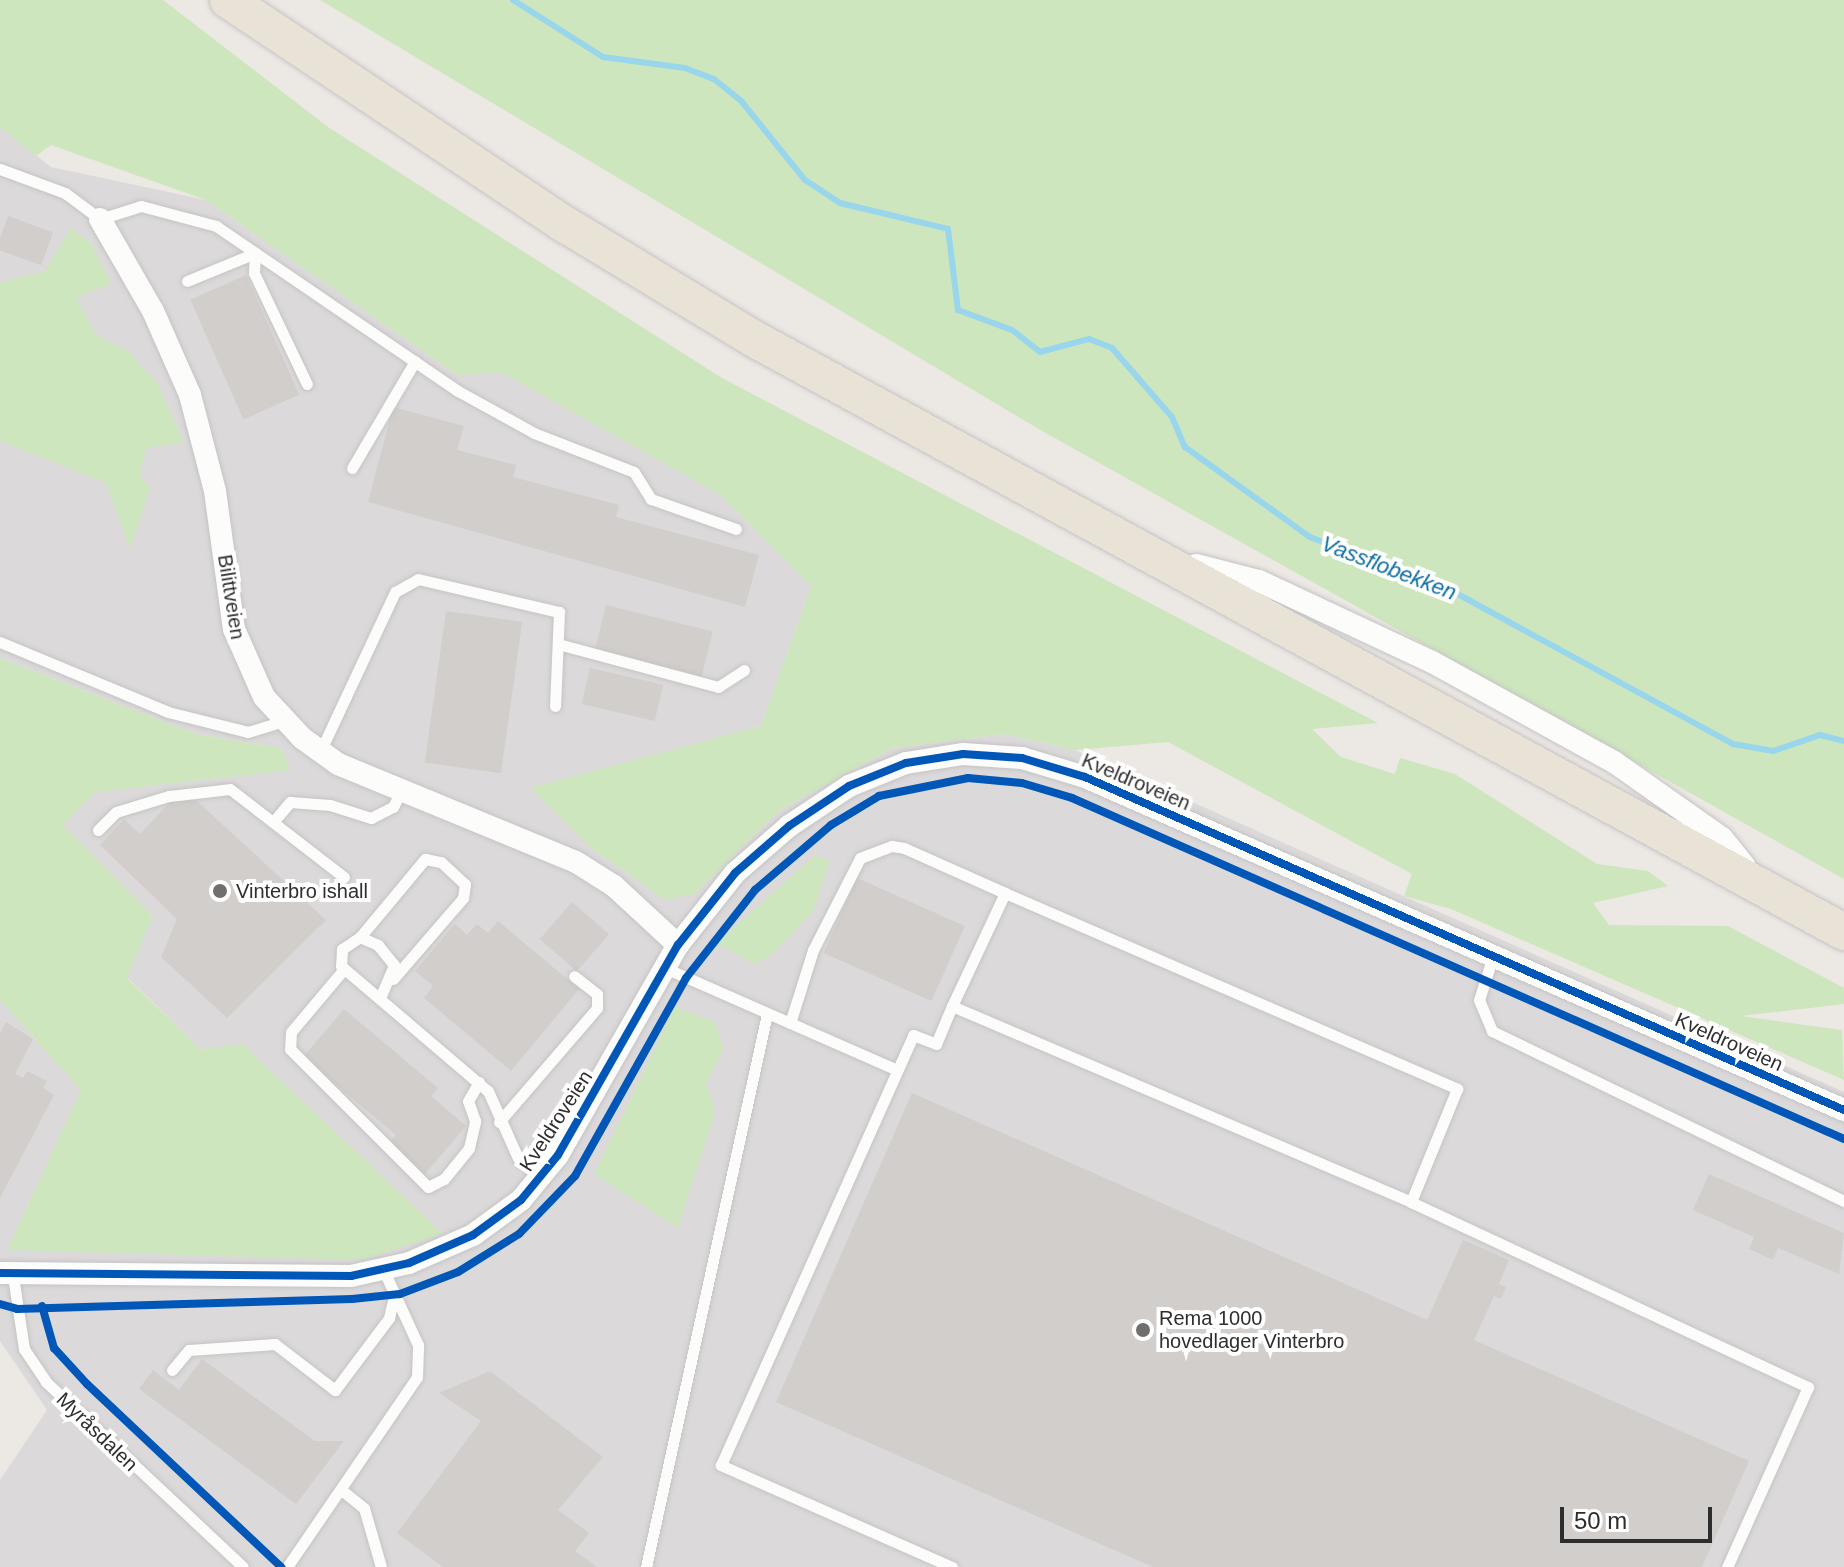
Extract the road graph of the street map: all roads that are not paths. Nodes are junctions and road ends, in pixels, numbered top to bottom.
1 (228, 0) edge
2 (253, 0) edge
3 (0, 169) edge
4 (100, 219) junction
5 (255, 253) junction
6 (187, 281) dead end
7 (415, 361) junction
8 (307, 384) dead end
9 (352, 468) dead end
10 (736, 529) dead end
11 (0, 642) edge
12 (558, 644) junction
13 (744, 670) dead end
14 (555, 706) dead end
15 (285, 721) junction
16 (320, 753) junction
17 (401, 791) junction
18 (274, 821) junction
19 (98, 830) dead end
20 (344, 877) dead end
21 (1005, 893) junction
22 (1844, 918) edge
23 (1844, 932) edge
24 (360, 937) junction
25 (678, 945) junction
26 (1493, 956) junction
27 (665, 968) junction
28 (344, 969) junction
29 (574, 976) dead end
30 (393, 979) junction
31 (380, 998) junction
32 (952, 1006) junction
33 (767, 1014) junction
34 (790, 1023) junction
35 (897, 1070) junction
36 (479, 1082) junction
37 (1844, 1110) edge
38 (499, 1122) junction
39 (542, 1177) junction
40 (1844, 1201) edge
41 (1411, 1202) junction
42 (384, 1271) junction
43 (6, 1274) edge
44 (394, 1295) junction
45 (172, 1370) dead end
46 (344, 1492) junction
47 (243, 1567) edge
48 (287, 1567) edge
49 (381, 1567) edge
50 (646, 1567) edge
51 (952, 1567) edge
52 (1727, 1567) edge

1 - 23 highway
2 - 22 highway
3 - 4 lane
4 - 5 lane
4 - 15 street, Bilittveien
5 - 6 lane
5 - 7 lane
5 - 8 lane
7 - 9 lane
7 - 10 lane
11 - 15 lane
12 - 13 lane
12 - 14 lane
12 - 16 lane
15 - 16 street, Bilittveien
16 - 17 street, Bilittveien
17 - 18 lane
17 - 25 street, Bilittveien
18 - 19 lane
18 - 20 lane
21 - 32 lane
21 - 34 lane
21 - 41 lane
24 - 28 lane
24 - 30 lane
24 - 30 lane
25 - 26 street, Kveldroveien
25 - 27 street, Kveldroveien
26 - 37 street, Kveldroveien
26 - 40 lane
27 - 33 lane
27 - 39 street, Kveldroveien
28 - 31 lane
28 - 36 lane
29 - 38 lane
30 - 31 lane
31 - 36 lane
32 - 35 lane
32 - 41 lane
33 - 34 lane
33 - 50 lane
34 - 35 lane
35 - 51 lane
36 - 38 lane
38 - 39 lane
39 - 42 street, Kveldroveien
41 - 52 lane
42 - 43 street, Kveldroveien
42 - 44 lane
43 - 47 lane, Myråsdalen
44 - 45 lane
44 - 46 lane
46 - 48 lane
46 - 49 lane

